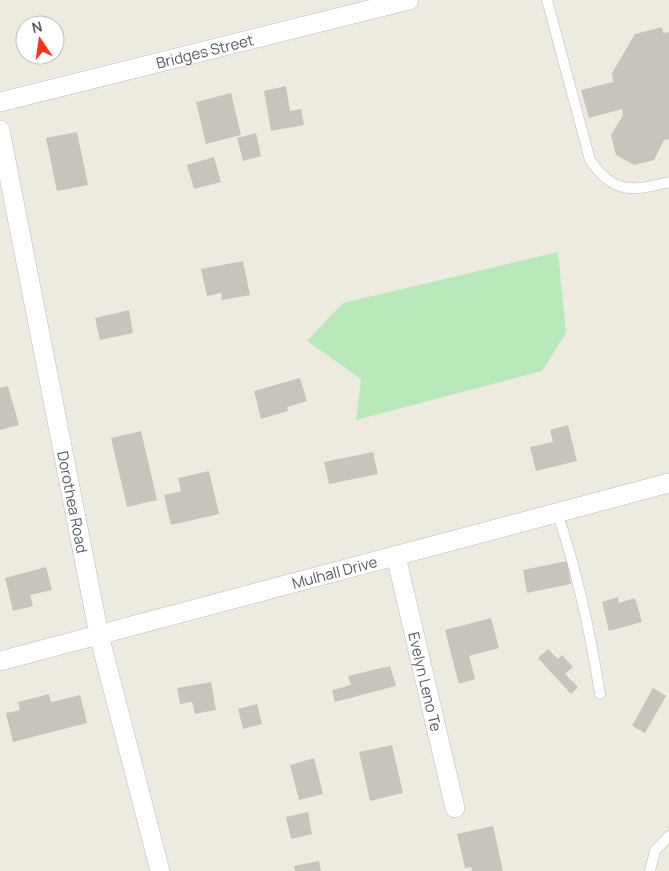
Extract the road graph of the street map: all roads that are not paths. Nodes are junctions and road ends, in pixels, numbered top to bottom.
1 (409, 0) edge
2 (547, 0) edge
3 (0, 102) edge
4 (0, 130) edge
5 (669, 182) edge
6 (669, 484) edge
7 (557, 512) junction
8 (396, 556) junction
9 (99, 635) junction
10 (0, 661) edge
11 (600, 694) dead end
12 (455, 808) dead end
13 (669, 836) edge
14 (160, 871) edge
15 (650, 871) edge

1 - 3 street, Bridges Street
2 - 5 lane
4 - 9 street, Dorothea Road
6 - 7 street, Mulhall Drive
7 - 8 street, Mulhall Drive
7 - 11 lane
8 - 9 street, Mulhall Drive
8 - 12 street, Evelyn Leno Te
9 - 10 street, Mulhall Drive
9 - 14 street, Dorothea Road
13 - 15 lane

